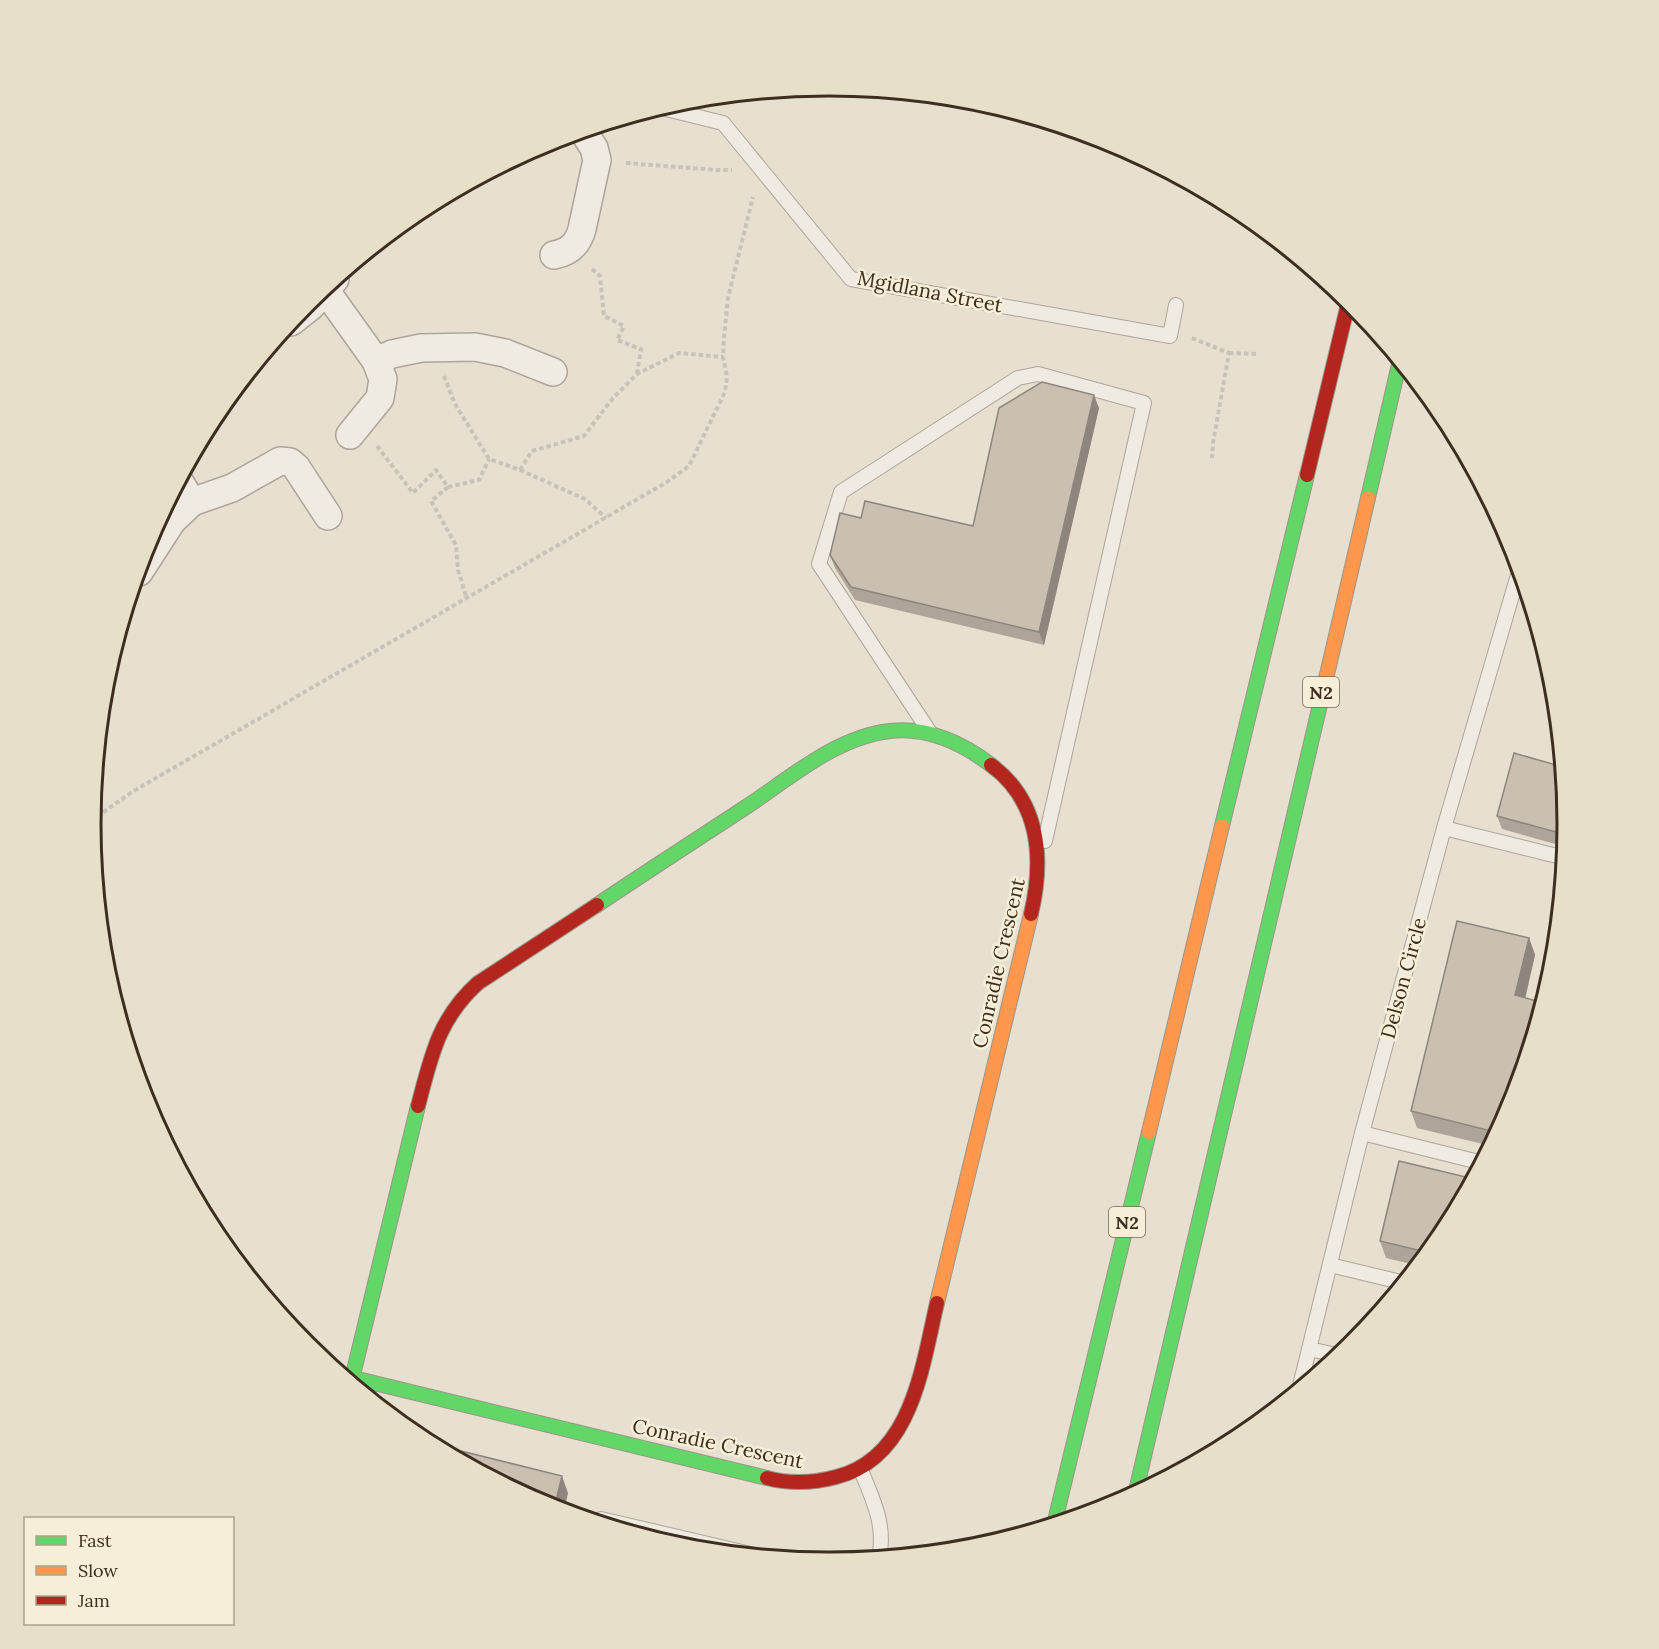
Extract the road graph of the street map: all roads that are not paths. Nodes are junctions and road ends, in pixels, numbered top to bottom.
1 (679, 112) edge
2 (587, 138) edge
3 (561, 253) road end
4 (334, 291) edge
5 (1176, 306) dead end
6 (1346, 311) edge
7 (376, 361) junction
8 (1398, 370) edge
9 (553, 372) dead end
10 (350, 435) dead end
11 (186, 491) edge
12 (328, 516) dead end
13 (156, 545) edge
14 (1516, 582) edge
15 (930, 733) junction
16 (1444, 828) junction
17 (1557, 856) edge
18 (1040, 866) junction
19 (1362, 1133) junction
20 (1475, 1161) edge
21 (1330, 1265) junction
22 (1396, 1281) edge
23 (1309, 1349) junction
24 (1330, 1354) edge
25 (350, 1373) edge
26 (1302, 1379) edge
27 (362, 1382) edge
28 (860, 1468) junction
29 (1137, 1485) edge
30 (1056, 1516) edge
31 (881, 1551) edge

1 - 5 lane, Mgidlana Street
2 - 3 street
4 - 7 street
6 - 30 main road, N2
7 - 9 street
7 - 10 street
8 - 29 main road, N2
11 - 12 street
11 - 13 street
14 - 16 lane, Delson Circle
15 - 18 main road, Conradie Crescent
15 - 18 lane
15 - 25 main road, Conradie Crescent
16 - 17 lane
16 - 19 lane, Delson Circle
18 - 28 main road, Conradie Crescent
19 - 20 lane
19 - 21 lane, Delson Circle
21 - 22 lane
21 - 23 lane, Delson Circle
23 - 24 lane
23 - 26 lane, Delson Circle
27 - 28 main road, Conradie Crescent
28 - 31 lane

